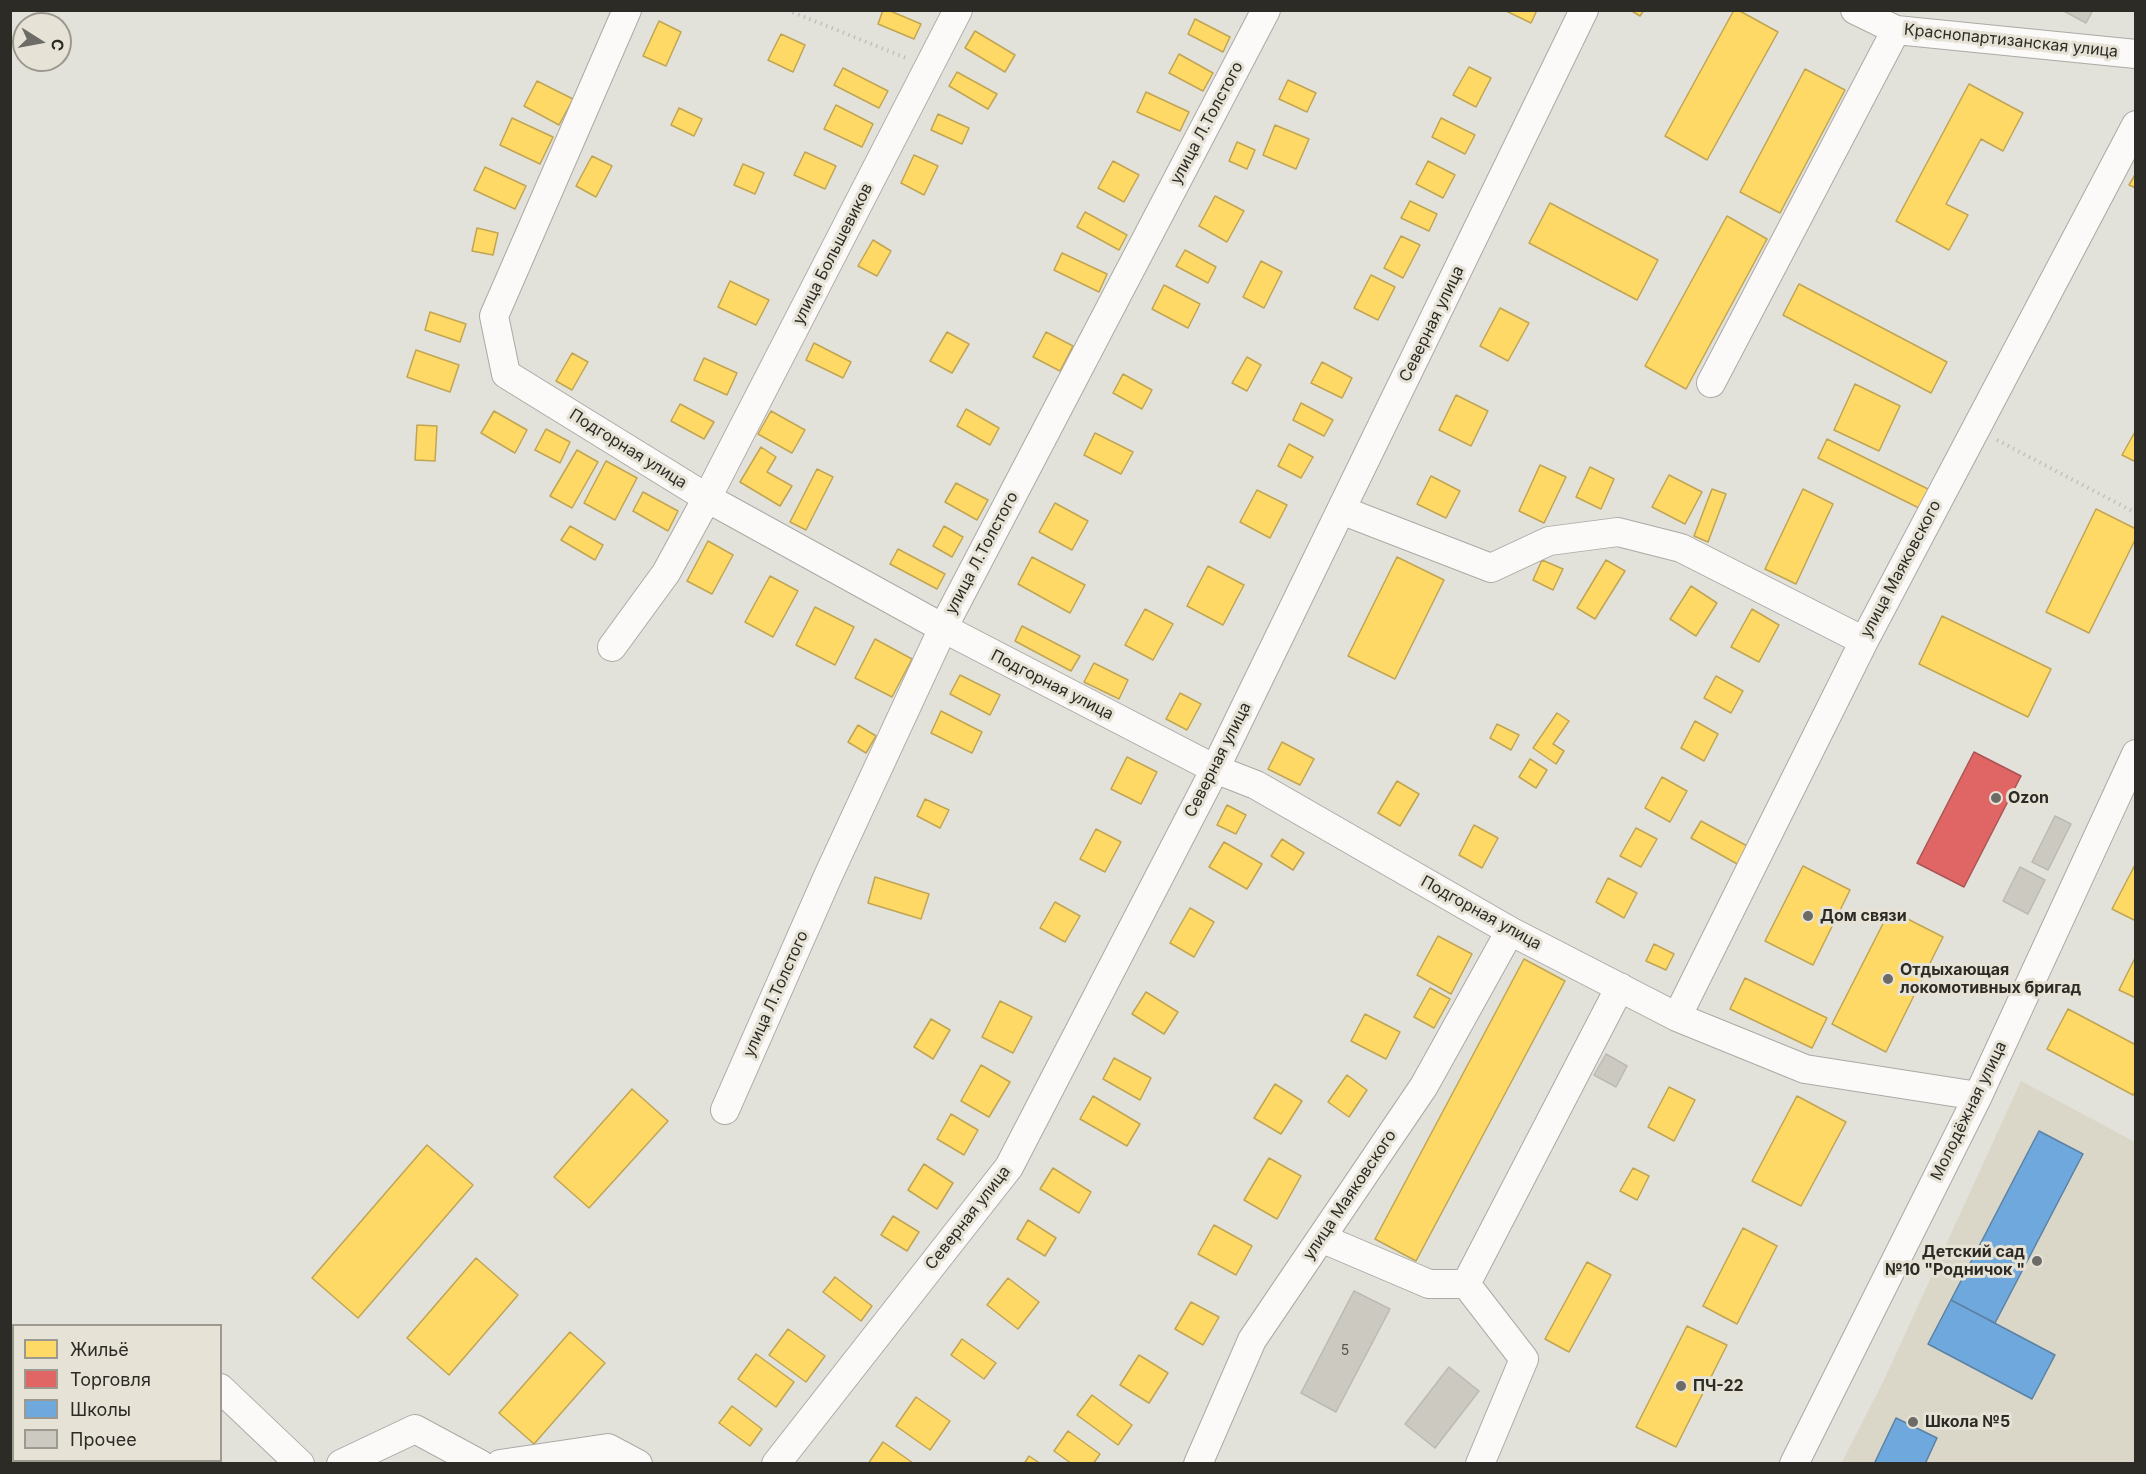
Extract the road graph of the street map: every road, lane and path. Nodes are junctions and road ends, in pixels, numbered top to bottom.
1 (627, 10) edge
2 (787, 10) edge
3 (958, 10) edge
4 (1266, 10) edge
5 (1584, 10) edge
6 (1855, 10) edge
7 (1896, 30) junction
8 (2136, 54) edge
9 (929, 67) junction
10 (2136, 126) edge
11 (1711, 383) dead end
12 (1975, 428) junction
13 (707, 498) junction
14 (1341, 510) junction
15 (2136, 513) edge
16 (943, 628) junction
17 (1864, 641) junction
18 (612, 647) dead end
19 (2136, 754) edge
20 (1215, 769) junction
21 (1510, 931) junction
22 (1620, 987) junction
23 (1677, 1017) junction
24 (1978, 1096) junction
25 (725, 1110) dead end
26 (1321, 1238) junction
27 (1466, 1284) junction
28 (222, 1390) edge
29 (300, 1464) edge
30 (341, 1464) edge
31 (480, 1464) edge
32 (500, 1464) edge
33 (638, 1464) edge
34 (776, 1464) edge
35 (1198, 1464) edge
36 (1480, 1464) edge
37 (1794, 1464) edge

1 - 13 street, Подгорная улица
2 - 9 path
3 - 9 street, улица Большевиков
4 - 16 street, улица Л.Толстого
5 - 14 street, Северная улица
6 - 7 street, Краснопартизанская улица
7 - 8 street, Краснопартизанская улица
7 - 11 street
9 - 13 street, улица Большевиков
10 - 12 street, улица Маяковского
12 - 15 path
12 - 17 street, улица Маяковского
13 - 16 street, Подгорная улица
13 - 18 street, улица Большевиков
14 - 17 street
14 - 20 street, Северная улица
16 - 20 street, Подгорная улица
16 - 25 street, улица Л.Толстого
17 - 23 street, улица Маяковского
19 - 24 street, Молодёжная улица
20 - 21 street, Подгорная улица
20 - 34 street, Северная улица
21 - 22 street, Подгорная улица
21 - 26 street, улица Маяковского
22 - 23 street, Подгорная улица
22 - 27 street
23 - 24 street, Подгорная улица
24 - 37 street, Молодёжная улица
26 - 27 street
26 - 35 street, улица Маяковского
27 - 36 street
28 - 29 street
30 - 31 street
32 - 33 street

